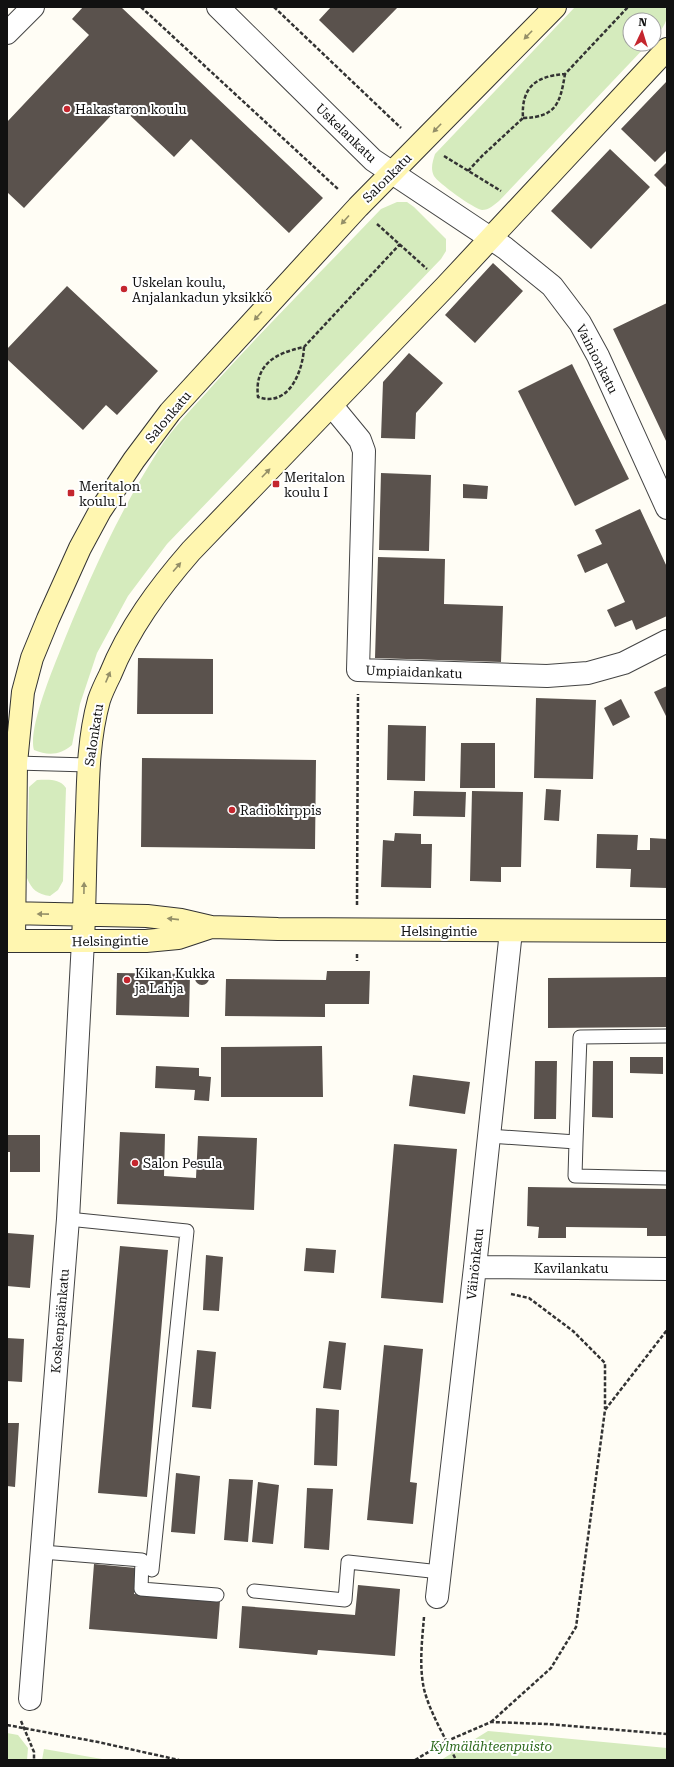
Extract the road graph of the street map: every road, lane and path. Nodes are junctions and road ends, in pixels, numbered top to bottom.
1 (32, 7) edge
2 (141, 7) edge
3 (218, 7) edge
4 (274, 7) edge
5 (555, 7) edge
6 (628, 7) edge
7 (7, 33) edge
8 (667, 49) edge
9 (565, 74) junction
10 (523, 118) junction
11 (423, 142) junction
12 (468, 171) junction
13 (391, 174) junction
14 (523, 205) junction
15 (358, 207) junction
16 (490, 239) junction
17 (400, 244) junction
18 (446, 286) junction
19 (304, 347) junction
20 (332, 406) junction
21 (667, 508) edge
22 (667, 641) edge
23 (358, 670) junction
24 (16, 763) junction
25 (88, 765) junction
26 (10, 913) edge
27 (84, 914) junction
28 (211, 927) junction
29 (356, 930) junction
30 (511, 931) junction
31 (667, 931) edge
32 (11, 941) edge
33 (83, 941) junction
34 (357, 961) dead end
35 (667, 1036) edge
36 (489, 1136) junction
37 (576, 1142) junction
38 (667, 1178) edge
39 (68, 1219) junction
40 (475, 1267) junction
41 (510, 1268) junction
42 (667, 1268) edge
43 (667, 1330) edge
44 (605, 1410) junction
45 (42, 1552) junction
46 (152, 1570) dead end
47 (440, 1572) junction
48 (254, 1591) dead end
49 (217, 1595) dead end
50 (437, 1597) joint
51 (30, 1699) joint
52 (491, 1722) junction
53 (7, 1725) edge
54 (22, 1727) junction
55 (667, 1734) edge
56 (447, 1741) junction
57 (34, 1760) edge
58 (179, 1760) edge
59 (415, 1760) edge
60 (456, 1760) edge

1 - 7 street
2 - 15 path
3 - 13 street, Uskelankatu
4 - 11 path
5 -> 11 main road, Salonkatu
6 - 9 path
8 - 14 main road, Salonkatu
9 - 10 path
9 - 10 path
10 - 12 path
11 - 12 path
11 - 13 main road, Salonkatu
12 - 14 path
13 - 15 main road, Salonkatu
13 - 16 street, Uskelankatu
14 - 16 main road, Salonkatu
15 - 17 path
15 -> 24 main road, Salonkatu
16 - 18 main road, Salonkatu
16 - 21 street, Vainionkatu
17 - 18 path
17 - 19 path
18 - 20 main road, Salonkatu
19 - 19 path
20 - 23 street, Umpiaidankatu
25 -> 20 main road, Salonkatu
22 - 23 street, Umpiaidankatu
23 - 29 path
24 - 25 lane
24 - 26 main road, Salonkatu
27 -> 25 main road, Salonkatu
27 -> 26 main road, Helsingintie
26 - 32 main road, Salonkatu
28 -> 27 main road, Helsingintie
27 - 33 main road, Salonkatu
28 - 29 main road, Helsingintie
28 - 33 main road, Helsingintie
29 - 30 main road, Helsingintie
29 - 34 path
30 - 31 main road, Helsingintie
30 - 36 street, Väinönkatu
32 - 33 main road, Helsingintie
33 - 39 street, Koskenpäänkatu
35 - 37 lane
36 - 37 lane
36 - 40 street, Väinönkatu
37 - 38 lane
39 - 45 street, Koskenpäänkatu
39 - 46 lane
40 - 41 street, Kavilankatu
40 - 47 street, Väinönkatu
41 - 42 street, Kavilankatu
41 - 44 path
43 - 44 path
44 - 52 path
45 - 49 lane
45 - 51 street, Koskenpäänkatu
47 - 48 lane
47 - 50 street, Väinönkatu
50 - 56 path
51 - 54 path
52 - 55 path
52 - 56 path
53 - 54 path
54 - 57 path
54 - 58 path
56 - 59 path
56 - 60 path

